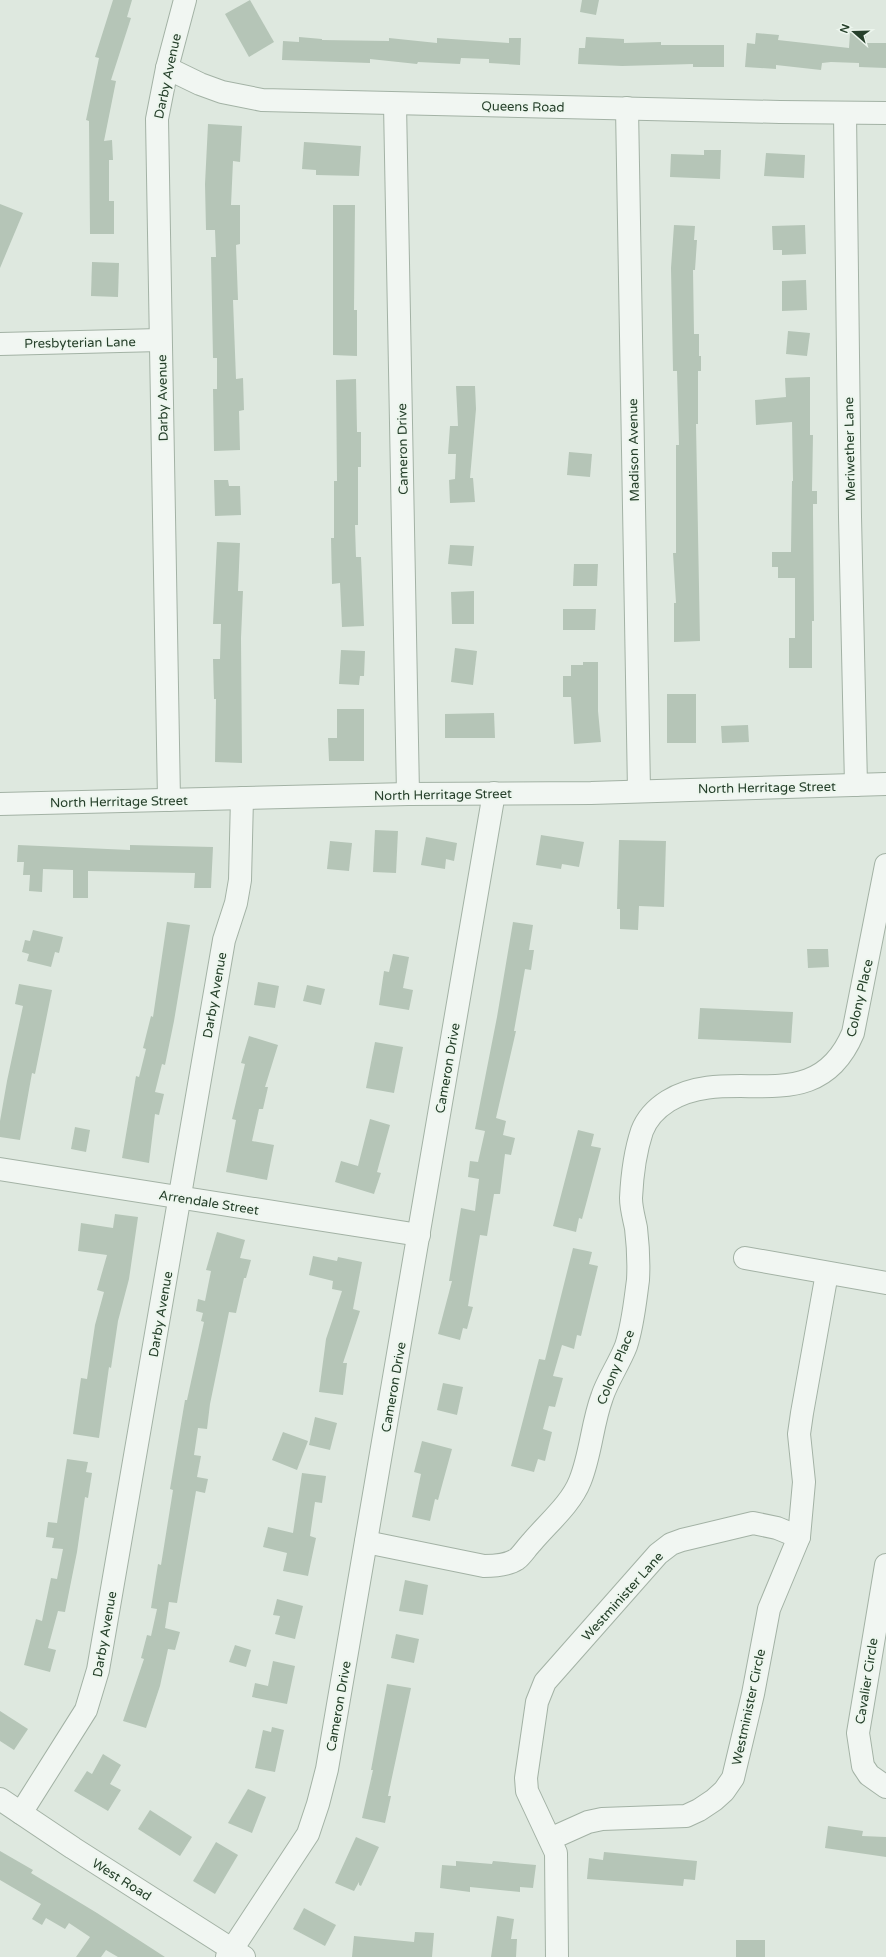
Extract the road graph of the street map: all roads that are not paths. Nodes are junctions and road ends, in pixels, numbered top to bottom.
1 (185, 0) edge
2 (167, 68) junction
3 (396, 104) junction
4 (627, 108) junction
5 (844, 113) junction
6 (886, 113) edge
7 (160, 340) junction
8 (0, 344) edge
9 (886, 784) edge
10 (856, 785) junction
11 (639, 791) junction
12 (494, 793) junction
13 (408, 794) junction
14 (242, 798) junction
15 (169, 800) junction
16 (0, 804) edge
17 (886, 865) edge
18 (0, 1169) edge
19 (180, 1198) junction
20 (419, 1235) junction
21 (745, 1258) dead end
22 (827, 1273) junction
23 (886, 1284) edge
24 (798, 1537) junction
25 (366, 1542) junction
26 (886, 1565) edge
27 (886, 1787) edge
28 (0, 1799) edge
29 (21, 1813) junction
30 (550, 1839) junction
31 (235, 1954) edge
32 (557, 1957) edge

1 - 2 street, Darby Avenue
2 - 3 street, Queens Road
2 - 7 street, Darby Avenue
3 - 4 street, Queens Road
3 - 13 street, Cameron Drive
4 - 5 street, Queens Road
4 - 11 street, Madison Avenue
5 - 6 street, Queens Road
5 - 10 street, Meriwether Lane
7 - 8 street, Presbyterian Lane
7 - 15 street, Darby Avenue
9 - 10 street, North Herritage Street
10 - 11 street, North Herritage Street
11 - 12 street, North Herritage Street
12 - 13 street, North Herritage Street
12 - 20 street, Cameron Drive
13 - 14 street, North Herritage Street
14 - 15 street, North Herritage Street
14 - 19 street, Darby Avenue
15 - 16 street, North Herritage Street
17 - 25 street, Colony Place
18 - 19 street, Arrendale Street
19 - 20 street, Arrendale Street
19 - 29 street, Darby Avenue
20 - 25 street, Cameron Drive
21 - 22 street
22 - 23 street
22 - 24 street
24 - 30 street, Westminister Circle
24 - 30 street, Westminister Lane
25 - 31 street, Cameron Drive
26 - 27 street, Cavalier Circle
28 - 29 street, West Road
29 - 31 street, West Road
30 - 32 street, Westminister Lane

